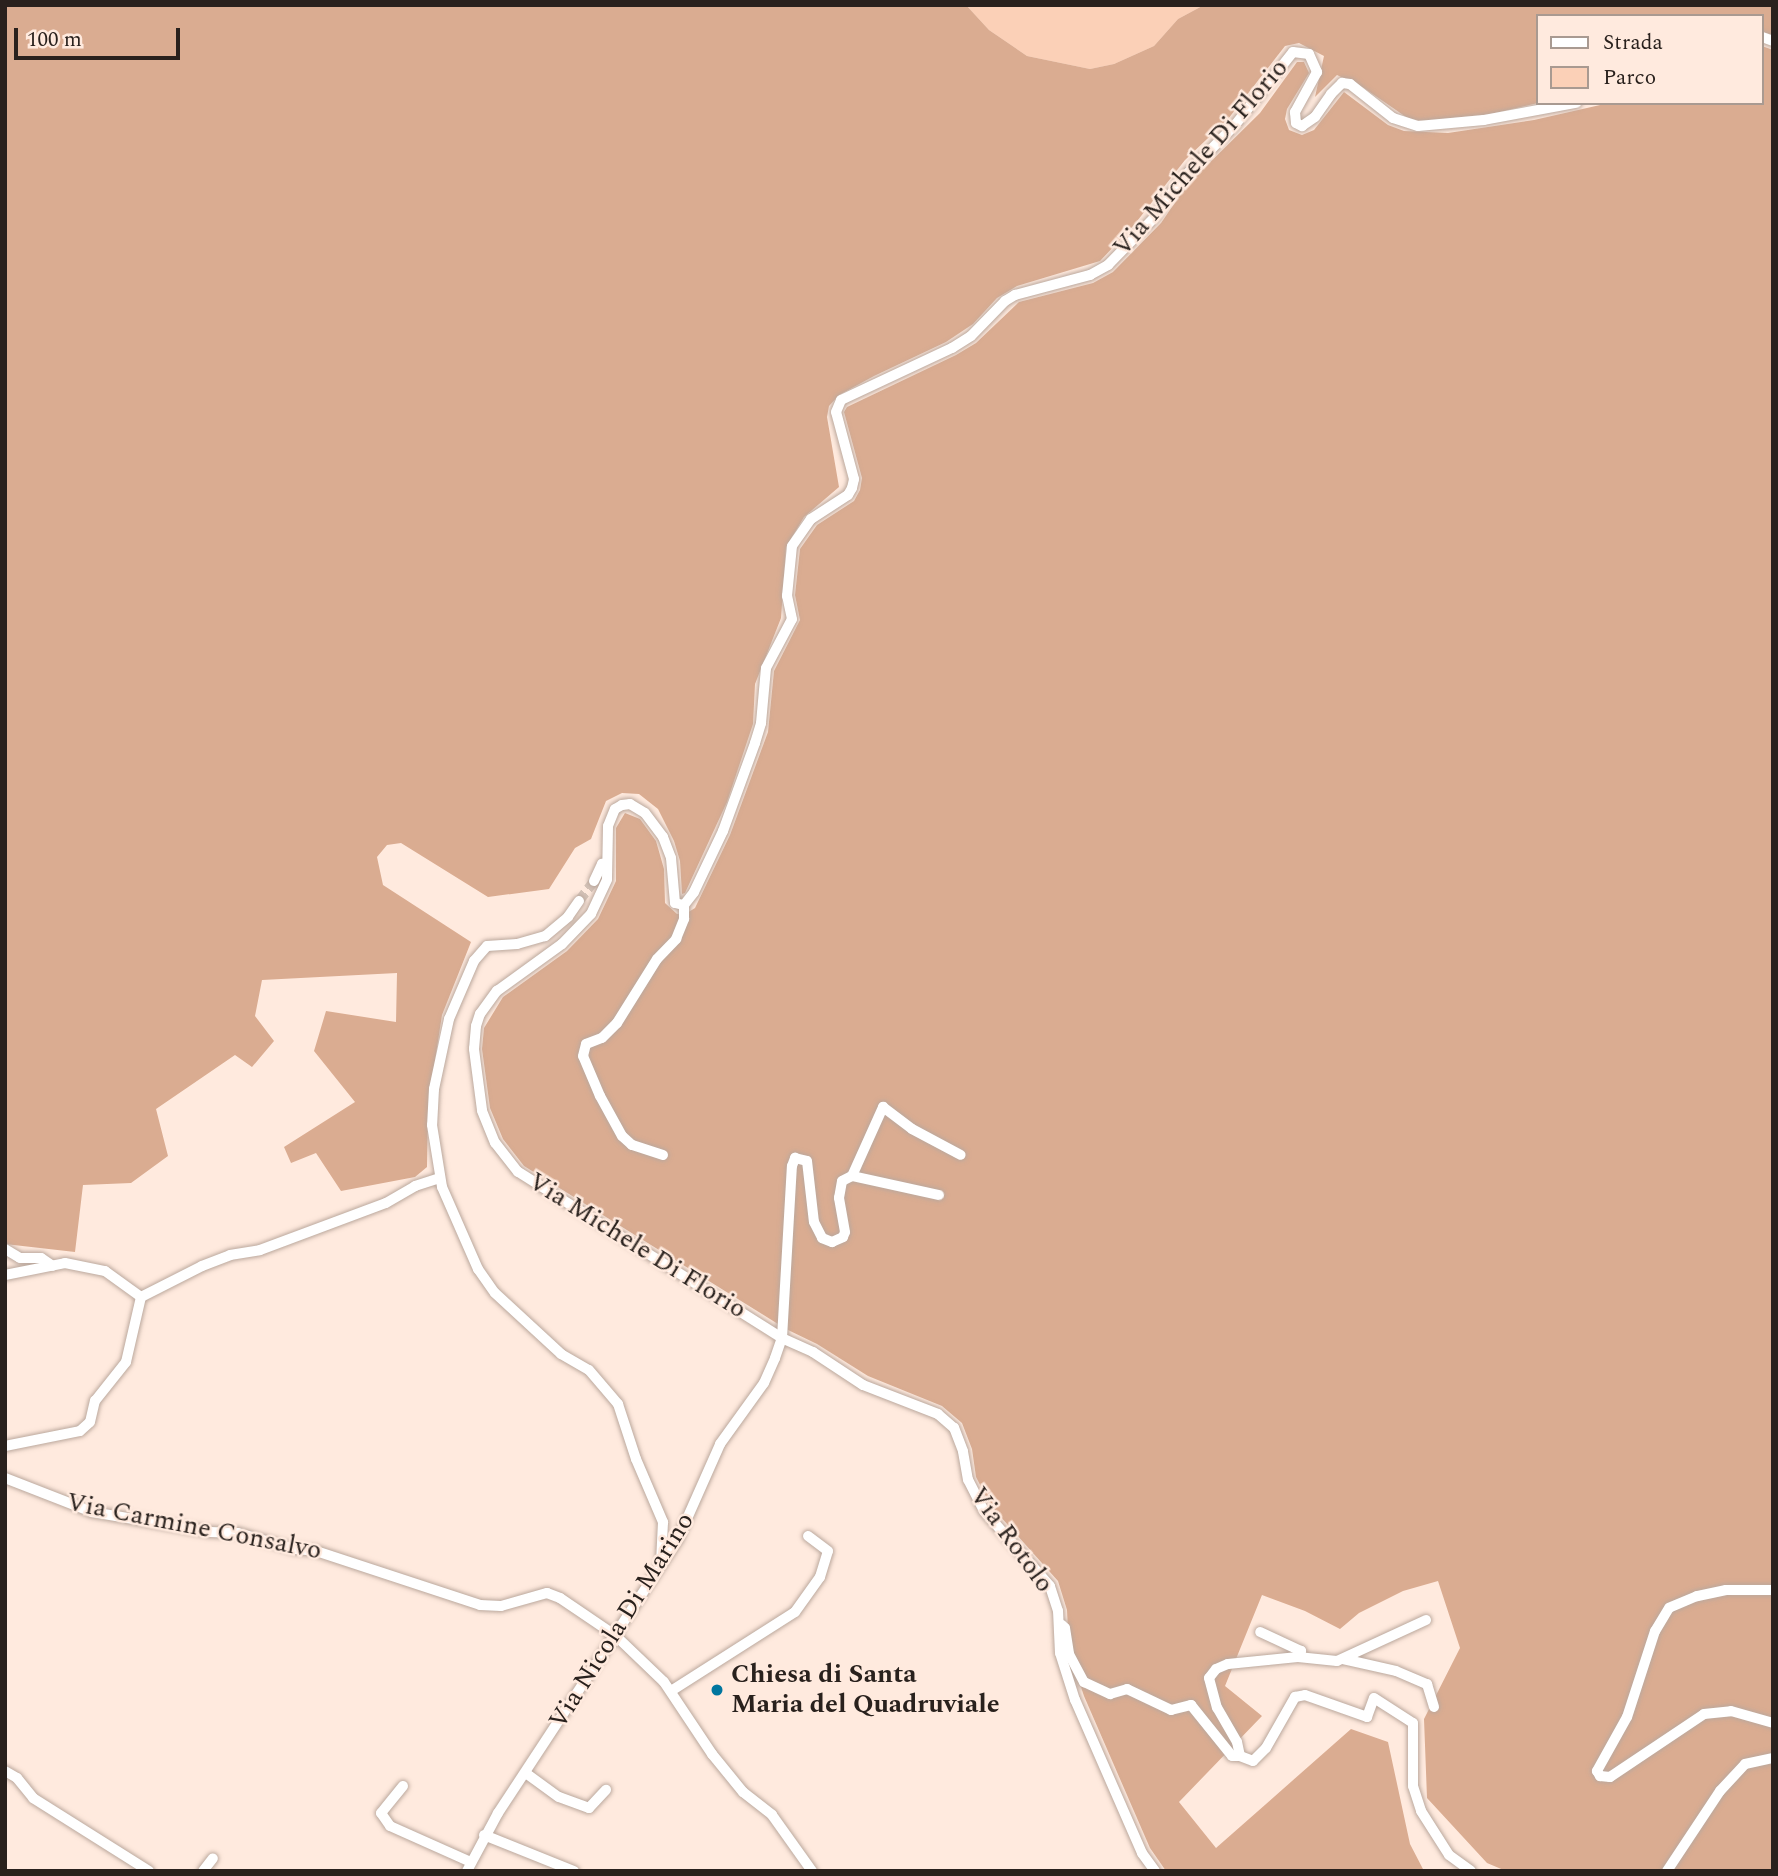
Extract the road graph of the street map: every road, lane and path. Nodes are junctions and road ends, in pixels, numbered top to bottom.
1 (1565, 105) edge
2 (607, 863) junction
3 (594, 881) tunnel mouth
4 (579, 901) tunnel mouth
5 (684, 905) junction
6 (663, 1155) dead end
7 (961, 1155) dead end
8 (852, 1176) junction
9 (440, 1178) junction
10 (939, 1195) dead end
11 (5, 1249) edge
12 (53, 1266) junction
13 (5, 1275) edge
14 (141, 1297) junction
15 (782, 1338) junction
16 (5, 1446) edge
17 (5, 1478) edge
18 (808, 1536) dead end
19 (660, 1569) junction
20 (1773, 1590) edge
21 (1426, 1620) dead end
22 (1059, 1622) junction
23 (1260, 1632) dead end
24 (616, 1636) junction
25 (1298, 1657) junction
26 (1343, 1659) junction
27 (671, 1691) junction
28 (1434, 1707) dead end
29 (1773, 1723) edge
30 (1240, 1756) junction
31 (1773, 1758) edge
32 (5, 1771) edge
33 (527, 1774) junction
34 (403, 1786) dead end
35 (606, 1790) dead end
36 (484, 1835) junction
37 (213, 1858) dead end
38 (469, 1866) edge
39 (149, 1871) edge
40 (203, 1871) edge
41 (574, 1871) edge
42 (812, 1871) edge
43 (1155, 1871) edge
44 (1471, 1871) edge
45 (1667, 1871) edge

1 - 5 street, Via Michele Di Florio
2 - 3 street
2 - 5 street, Via Michele Di Florio
2 - 15 street, Via Michele Di Florio
4 - 9 street
5 - 6 street
7 - 8 street
8 - 10 street
8 - 15 street, Via Nicola Di Marino
9 - 14 street
9 - 19 street
11 - 12 street
12 - 13 street
12 - 14 street
14 - 16 street
15 - 19 street, Via Nicola Di Marino
15 - 22 street, Via Rotolo
17 - 24 street, Via Carmine Consalvo
18 - 27 street
19 - 24 street, Via Nicola Di Marino
20 - 29 street
21 - 26 street
22 - 30 street
22 - 43 street, Via Rotolo
23 - 25 street
24 - 27 street, Via Carmine Consalvo
24 - 33 street, Via Nicola Di Marino
25 - 26 street
25 - 30 street
26 - 28 street
27 - 42 street, Via Carmine Consalvo
30 - 44 street
31 - 45 street
32 - 39 street
33 - 35 street
33 - 36 street, Via Nicola Di Marino
34 - 38 street
36 - 38 street, Via Nicola Di Marino
36 - 41 street
37 - 40 street

